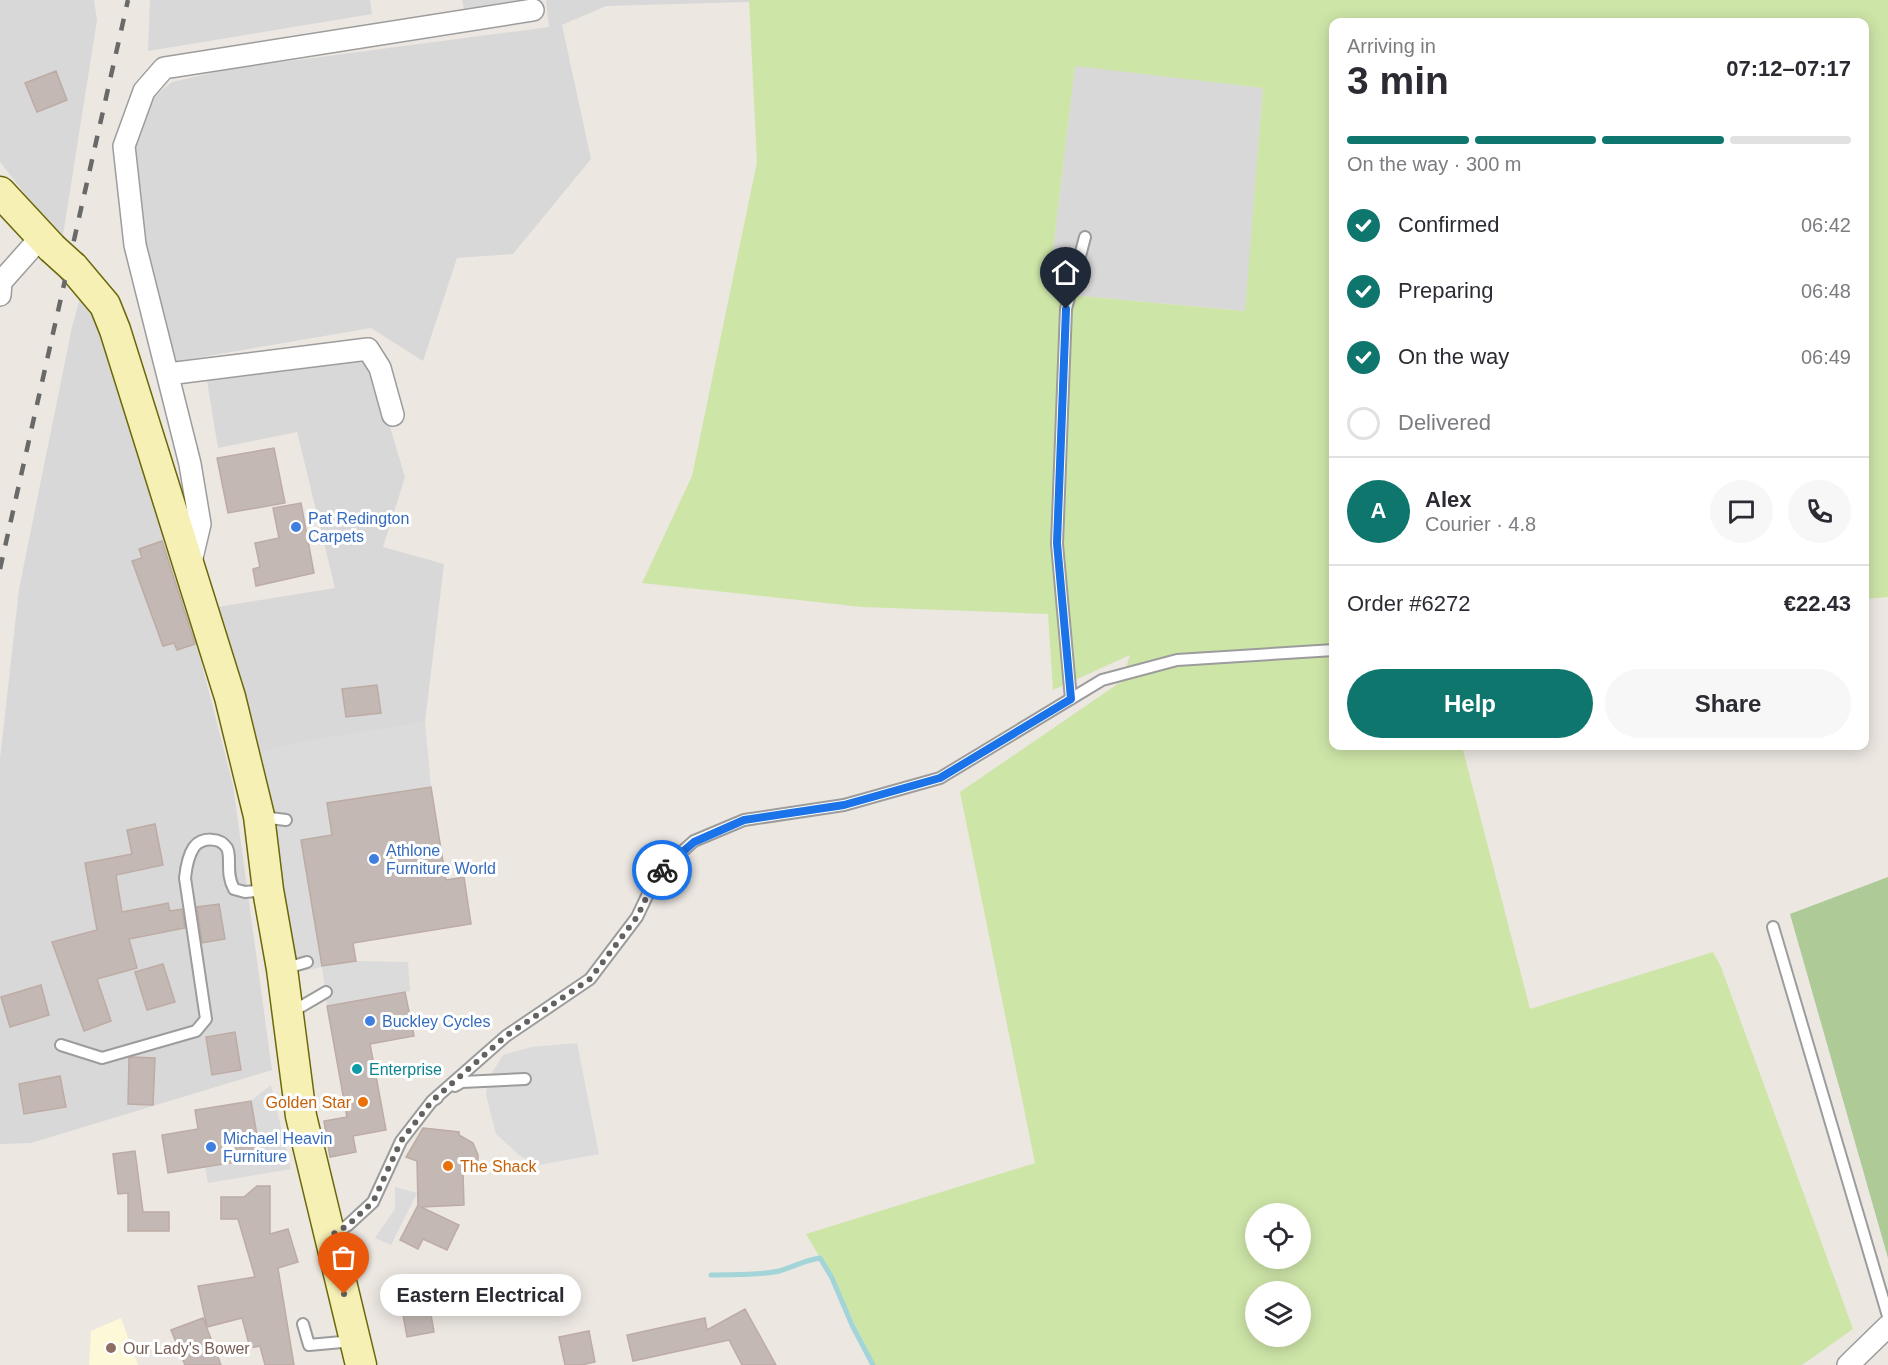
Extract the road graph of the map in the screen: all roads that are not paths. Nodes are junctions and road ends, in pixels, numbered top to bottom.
1 (533, 10) dead end
2 (0, 192) edge
3 (1085, 237) dead end
4 (56, 251) junction
5 (0, 286) edge
6 (168, 374) junction
7 (393, 415) dead end
8 (190, 567) junction
9 (1329, 650) edge
10 (1071, 699) junction
11 (268, 890) junction
12 (1773, 927) dead end
13 (326, 992) dead end
14 (287, 1015) junction
15 (60, 1045) dead end
16 (525, 1079) dead end
17 (432, 1101) junction
18 (331, 1242) junction
19 (1888, 1316) edge
20 (303, 1324) dead end
21 (1888, 1326) edge
22 (359, 1353) edge
23 (1848, 1365) edge

1 - 6 street
2 - 4 main road
3 - 10 lane
4 - 5 street
4 - 8 main road
6 - 7 street
6 - 8 street
8 - 11 main road
9 - 10 lane
10 - 17 lane
11 - 14 main road
11 - 15 lane
12 - 19 lane
13 - 14 lane
14 - 18 main road
16 - 17 lane
17 - 18 lane
18 - 22 main road
20 - 22 lane
21 - 23 street

